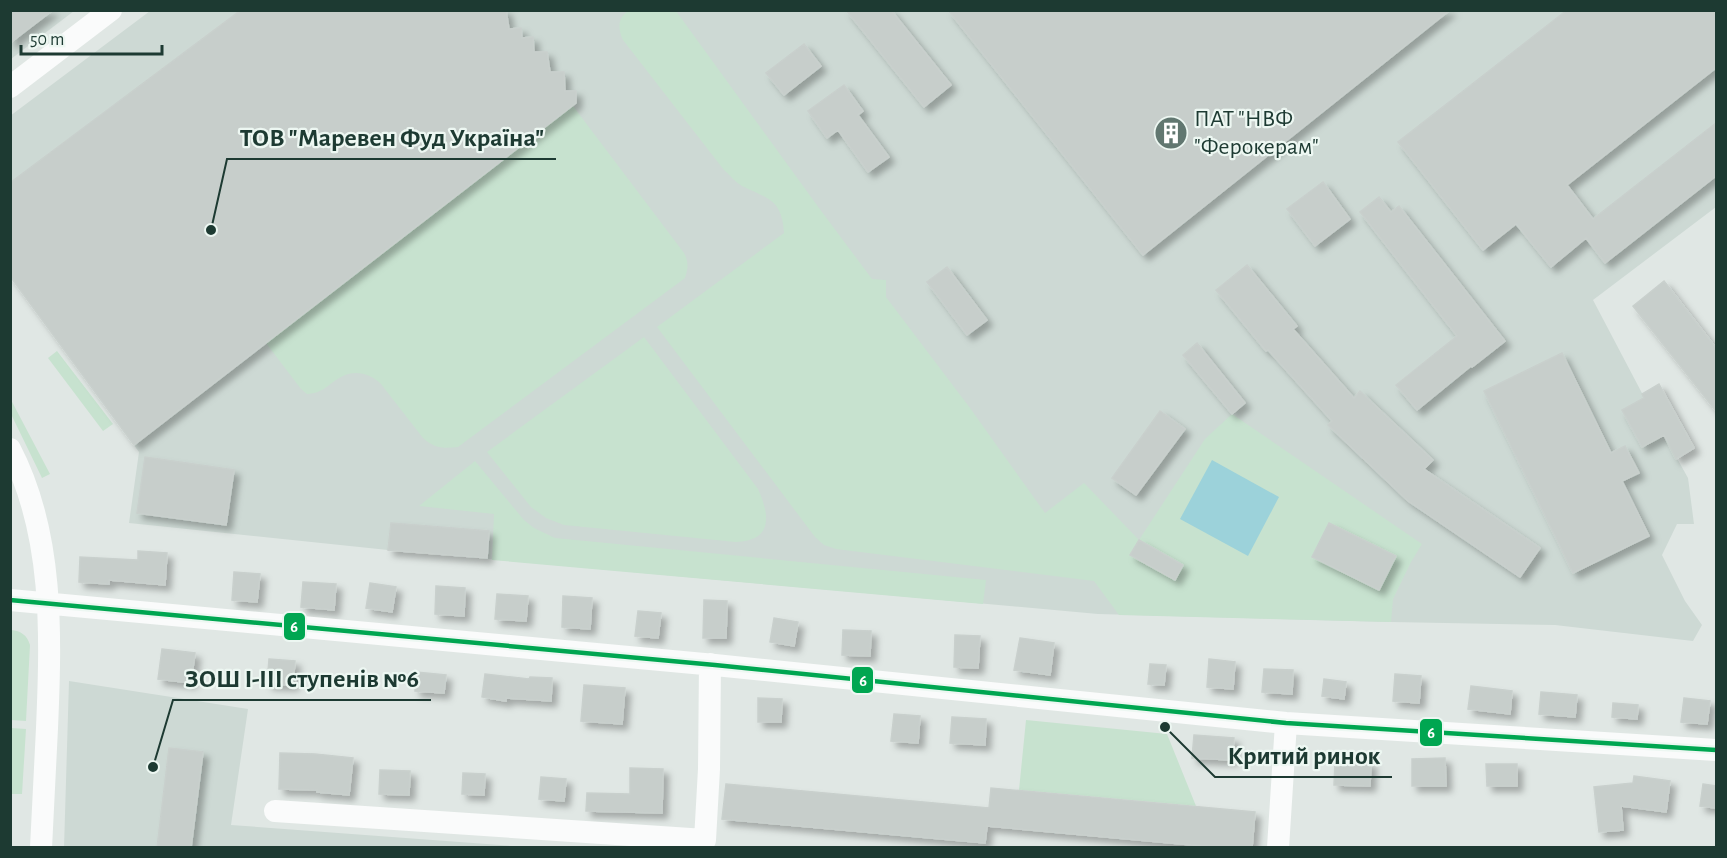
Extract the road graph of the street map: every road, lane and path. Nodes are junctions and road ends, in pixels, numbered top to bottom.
1 (111, 10) edge
2 (10, 87) edge
3 (10, 449) edge
4 (10, 600) edge
5 (48, 604) junction
6 (710, 664) junction
7 (1286, 723) junction
8 (1716, 750) edge
9 (275, 811) dead end
10 (41, 848) edge
11 (1278, 848) edge

1 - 2 street
3 - 5 street
4 - 5 street
5 - 6 street
5 - 10 street
6 - 7 street
6 - 9 street
7 - 8 street
7 - 11 street

